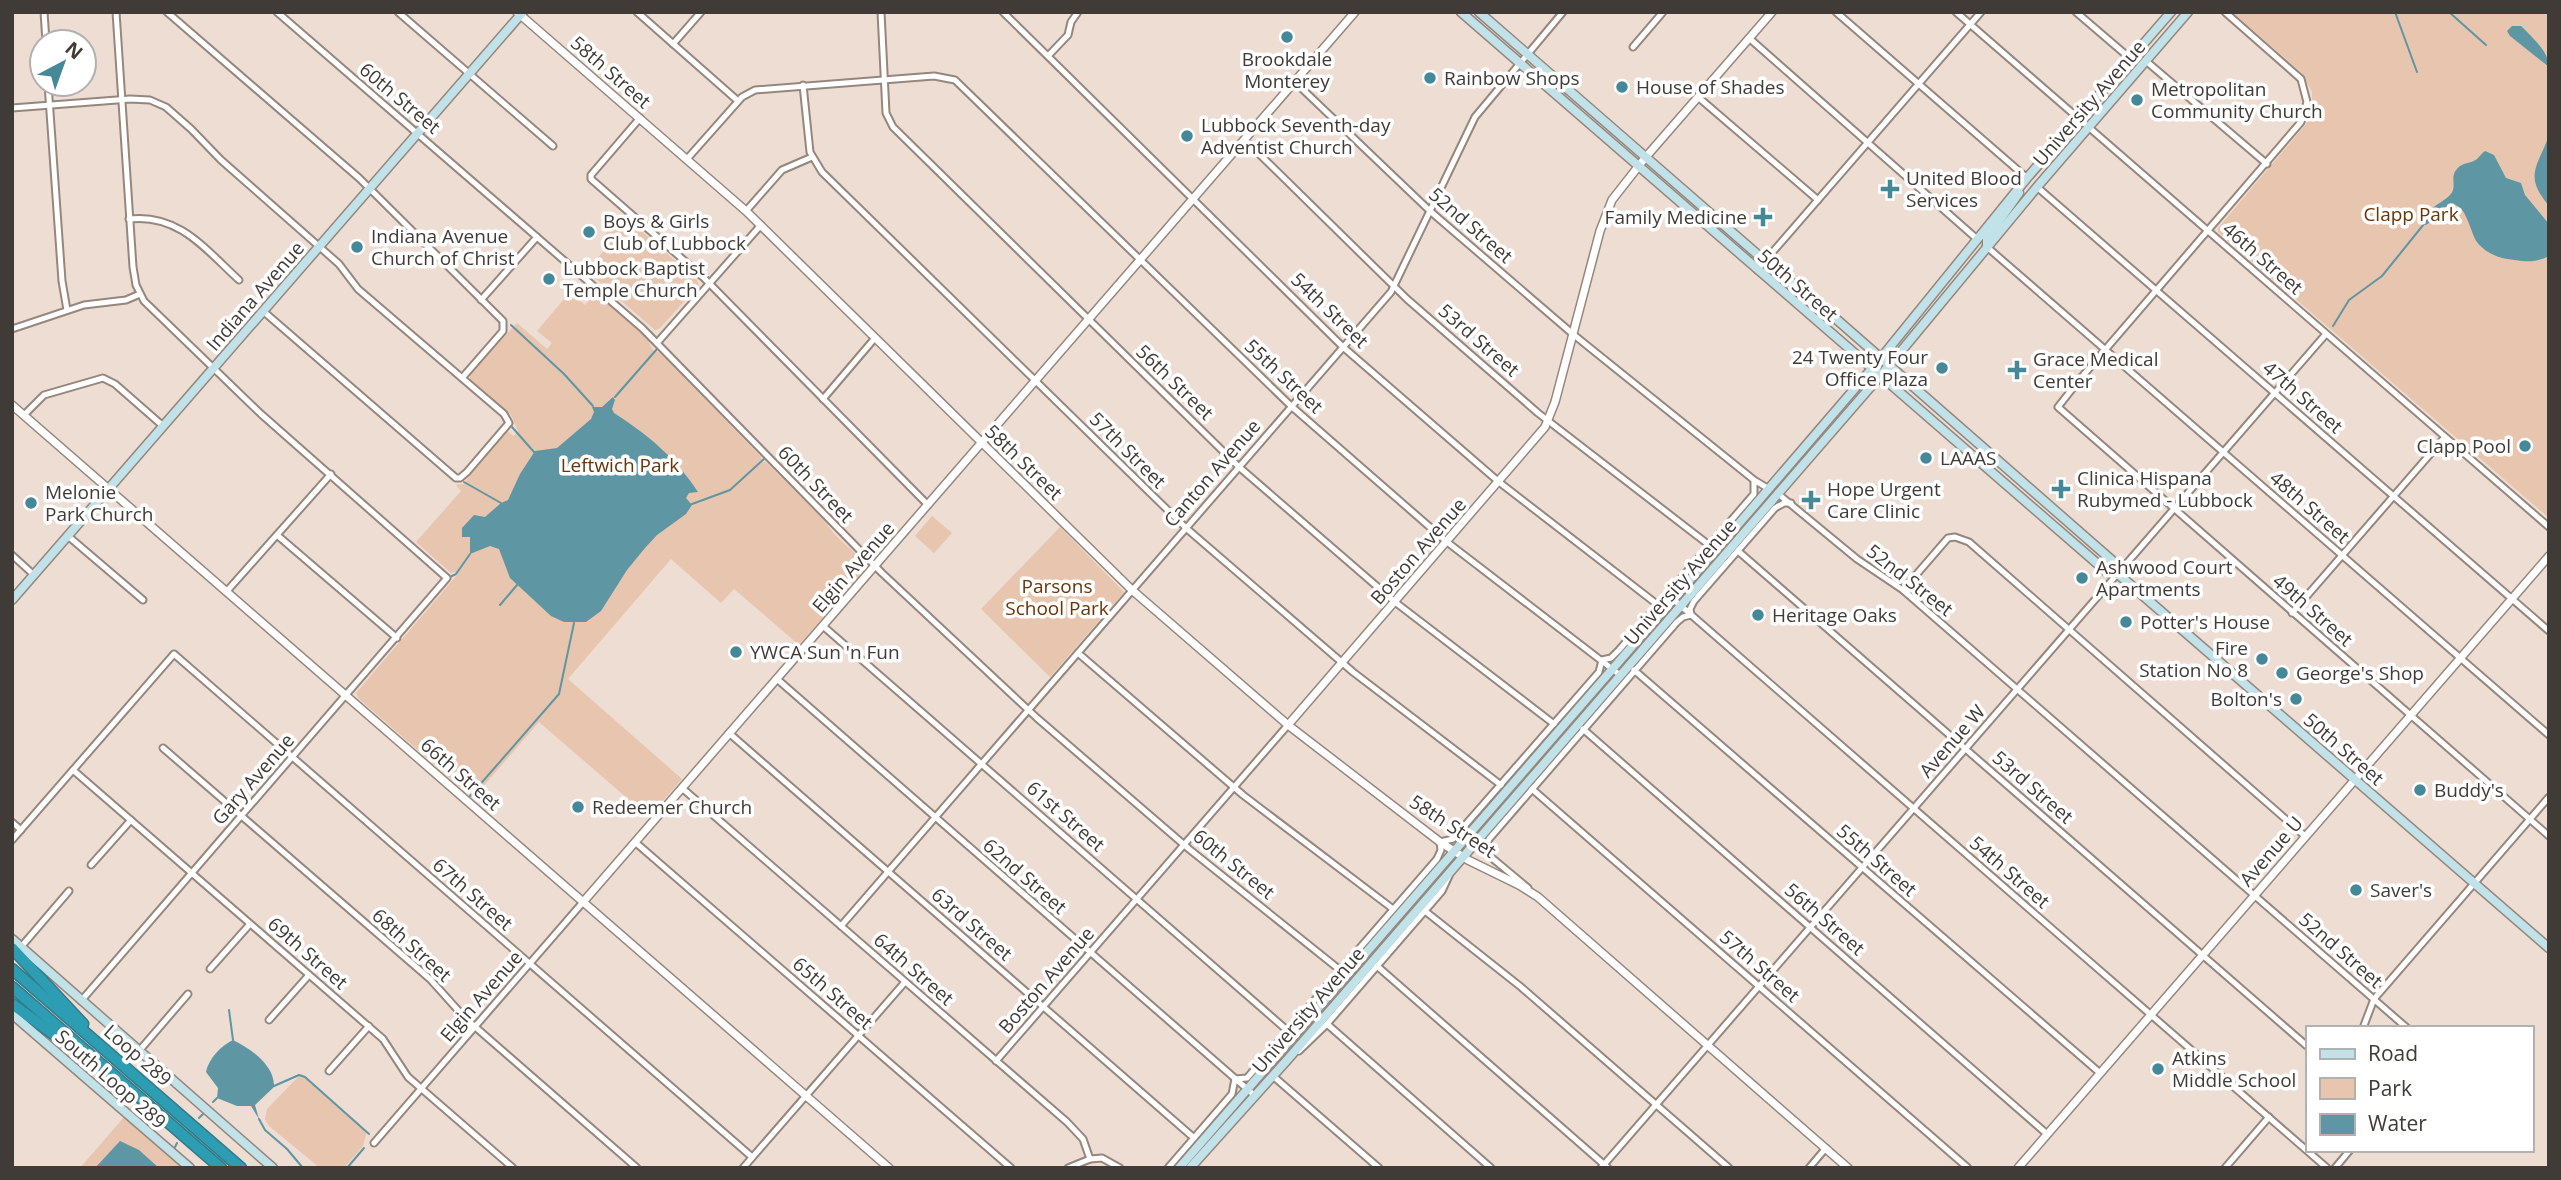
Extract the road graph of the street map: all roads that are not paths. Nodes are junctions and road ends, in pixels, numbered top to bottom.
1 (116, 12) edge
2 (167, 12) edge
3 (277, 12) edge
4 (398, 12) edge
5 (637, 12) edge
6 (701, 12) edge
7 (881, 12) edge
8 (1003, 12) edge
9 (1078, 12) edge
10 (1355, 12) edge
11 (1461, 12) edge
12 (1479, 12) edge
13 (1563, 12) edge
14 (1663, 12) edge
15 (1772, 12) edge
16 (1836, 12) edge
17 (1956, 12) edge
18 (1981, 12) edge
19 (2076, 12) edge
20 (2171, 12) edge
21 (2189, 12) edge
22 (2225, 12) edge
23 (520, 13) edge
24 (1970, 24) junction
25 (1749, 38) junction
26 (673, 44) junction
27 (1633, 47) dead end
28 (1527, 54) junction
29 (2124, 54) dead end
30 (1048, 56) junction
31 (2146, 61) junction
32 (1520, 63) junction
33 (469, 74) junction
34 (885, 80) junction
35 (1295, 82) junction
36 (1918, 83) junction
37 (803, 85) junction
38 (1698, 97) junction
39 (49, 98) edge
40 (121, 99) junction
41 (738, 101) junction
42 (50, 105) junction
43 (12, 108) edge
44 (640, 118) junction
45 (2079, 119) junction
46 (2088, 127) junction
47 (418, 133) junction
48 (1245, 140) junction
49 (1868, 142) junction
50 (553, 146) dead end
51 (812, 157) junction
52 (1645, 158) junction
53 (687, 159) junction
54 (2267, 164) junction
55 (1638, 166) junction
56 (2027, 178) junction
57 (2037, 187) junction
58 (370, 188) junction
59 (1193, 199) junction
60 (1818, 200) junction
61 (746, 211) junction
62 (1430, 211) junction
63 (130, 219) junction
64 (761, 225) junction
65 (2208, 231) junction
66 (537, 237) junction
67 (1977, 239) junction
68 (320, 246) junction
69 (1987, 247) junction
70 (1141, 259) junction
71 (1765, 261) junction
72 (1757, 270) junction
73 (240, 279) dead end
74 (709, 283) junction
75 (1394, 287) junction
76 (1940, 287) junction
77 (2157, 291) junction
78 (140, 294) junction
79 (1949, 294) junction
80 (481, 300) junction
81 (67, 310) junction
82 (263, 311) junction
83 (1089, 320) junction
84 (12, 329) edge
85 (2326, 334) junction
86 (1574, 335) junction
87 (875, 338) junction
88 (657, 343) junction
89 (1343, 347) junction
90 (2105, 350) junction
91 (1881, 358) junction
92 (1889, 365) junction
93 (214, 367) junction
94 (1871, 369) junction
95 (1880, 377) junction
96 (462, 378) junction
97 (1036, 381) junction
98 (2275, 393) junction
99 (823, 399) junction
100 (12, 405) edge
101 (1291, 407) junction
102 (24, 415) junction
103 (1548, 421) junction
104 (163, 426) junction
105 (2445, 437) junction
106 (982, 443) junction
107 (2224, 453) junction
108 (1239, 467) junction
109 (331, 474) junction
110 (1754, 480) junction
111 (1499, 482) junction
112 (109, 489) junction
113 (1768, 489) junction
114 (1777, 493) junction
115 (2393, 496) junction
116 (1791, 503) junction
117 (928, 505) junction
118 (2174, 510) junction
119 (2549, 527) edge
120 (1186, 528) junction
121 (277, 535) junction
122 (68, 536) junction
123 (1447, 542) junction
124 (1709, 545) junction
125 (1738, 551) junction
126 (12, 555) edge
127 (2342, 556) junction
128 (2549, 556) edge
129 (875, 566) junction
130 (2118, 574) junction
131 (34, 575) junction
132 (1132, 590) junction
133 (1903, 590) junction
134 (227, 591) junction
135 (2511, 599) junction
136 (12, 600) edge
137 (143, 600) dead end
138 (1395, 602) junction
139 (1676, 602) junction
140 (1658, 605) junction
141 (2292, 613) junction
142 (1692, 615) junction
143 (823, 626) junction
144 (2069, 630) junction
145 (2549, 631) edge
146 (397, 638) junction
147 (1078, 653) junction
148 (2460, 658) junction
149 (1602, 660) junction
150 (1342, 663) junction
151 (1612, 669) junction
152 (1634, 670) junction
153 (1620, 675) junction
154 (776, 679) junction
155 (2017, 690) junction
156 (347, 695) junction
157 (1028, 709) junction
158 (2410, 716) junction
159 (1554, 724) junction
160 (1288, 725) junction
161 (1583, 729) junction
162 (729, 733) junction
163 (2549, 735) edge
164 (163, 748) dead end
165 (1965, 749) junction
166 (292, 758) junction
167 (981, 764) junction
168 (73, 770) junction
169 (2355, 779) junction
170 (1501, 785) junction
171 (1234, 787) junction
172 (682, 788) junction
173 (1532, 789) junction
174 (2549, 797) edge
175 (1913, 809) junction
176 (241, 816) junction
177 (934, 817) junction
178 (2530, 819) junction
179 (131, 820) junction
180 (12, 822) edge
181 (21, 830) junction
182 (2305, 836) junction
183 (2549, 836) edge
184 (1479, 838) junction
185 (12, 840) edge
186 (635, 842) junction
187 (1440, 842) junction
188 (1184, 845) junction
189 (1489, 853) junction
190 (1458, 854) junction
191 (91, 865) dead end
192 (1862, 868) junction
193 (1450, 870) junction
194 (887, 872) junction
195 (192, 873) junction
196 (2474, 883) junction
197 (69, 891) dead end
198 (2254, 895) junction
199 (1538, 897) junction
200 (1137, 899) junction
201 (584, 901) junction
202 (1393, 909) junction
203 (1425, 911) junction
204 (250, 924) junction
205 (841, 926) junction
206 (1811, 927) junction
207 (12, 939) edge
208 (17, 948) edge
209 (2549, 948) edge
210 (1090, 953) junction
211 (2202, 955) junction
212 (529, 964) junction
213 (1377, 966) junction
214 (12, 969) edge
215 (210, 969) dead end
216 (1340, 970) junction
217 (309, 975) junction
218 (905, 982) junction
219 (1759, 986) junction
220 (12, 987) edge
221 (188, 994) dead end
222 (2374, 999) junction
223 (81, 1001) junction
224 (12, 1004) edge
225 (1043, 1007) junction
226 (12, 1014) edge
227 (2151, 1014) junction
228 (269, 1020) dead end
229 (1327, 1024) junction
230 (369, 1026) junction
231 (475, 1026) junction
232 (2364, 1026) edge
233 (2405, 1026) edge
234 (1288, 1031) junction
235 (858, 1035) junction
236 (1708, 1045) junction
237 (2306, 1045) edge
238 (139, 1051) junction
239 (109, 1053) junction
240 (1288, 1059) junction
241 (996, 1061) junction
242 (1265, 1069) junction
243 (329, 1072) dead end
244 (2100, 1073) junction
245 (1272, 1075) junction
246 (1236, 1079) junction
247 (421, 1089) junction
248 (1251, 1092) junction
249 (806, 1095) junction
250 (1656, 1104) junction
251 (2269, 1117) junction
252 (171, 1125) junction
253 (2047, 1134) junction
254 (1194, 1138) junction
255 (374, 1143) dead end
256 (1826, 1148) junction
257 (2306, 1150) edge
258 (2309, 1152) edge
259 (2348, 1152) edge
260 (752, 1157) junction
261 (1090, 1159) junction
262 (637, 1167) edge
263 (1604, 1167) edge
264 (190, 1168) edge
265 (221, 1168) edge
266 (241, 1168) edge
267 (273, 1168) edge
268 (513, 1168) edge
269 (743, 1168) edge
270 (890, 1168) edge
271 (1011, 1168) edge
272 (1068, 1168) edge
273 (1120, 1168) edge
274 (1168, 1168) edge
275 (1179, 1168) edge
276 (1190, 1168) edge
277 (1379, 1168) edge
278 (1491, 1168) edge
279 (1729, 1168) edge
280 (1809, 1168) edge
281 (1849, 1168) edge
282 (1968, 1168) edge
283 (2018, 1168) edge
284 (2225, 1168) edge
285 (2327, 1168) edge
286 (2335, 1168) edge

1 - 40 street
2 - 58 street
3 - 47 street, 60th Street
4 - 33 street
5 - 26 street
6 - 26 street
7 - 34 street, 56th Street
8 - 30 street, 54th Street
9 - 30 street
10 - 35 street, Elgin Avenue
11 - 32 main road, 50th Street
12 - 28 main road, 50th Street
13 - 28 street, Canton Avenue
14 - 27 street
15 - 25 street, Boston Avenue
16 - 36 street
17 - 24 street, 46th Street
18 - 24 street
19 - 29 street
20 - 45 main road, University Avenue
21 - 31 main road, University Avenue
22 - 54 street
23 - 33 main road, Indiana Avenue
23 - 44 street, 58th Street
24 - 36 street
24 - 45 street, 46th Street
25 - 38 street, Boston Avenue
25 - 49 street
26 - 41 street
28 - 32 street, Canton Avenue
28 - 52 main road, 50th Street
30 - 59 street, 54th Street
31 - 46 main road, University Avenue
31 - 54 street
32 - 55 main road, 50th Street
32 - 62 street, Canton Avenue
33 - 47 main road, Indiana Avenue
33 - 50 street
34 - 37 street
34 - 70 street, 55th Street
34 - 83 street, 56th Street
35 - 48 street, Elgin Avenue
35 - 62 street, 52nd Street
36 - 49 street
36 - 56 street
37 - 41 street
37 - 51 street
38 - 52 street, Boston Avenue
38 - 60 street
39 - 42 street
40 - 42 street
40 - 63 street
40 - 68 street
41 - 53 street
42 - 43 street
42 - 81 street
44 - 53 street, 58th Street
44 - 74 street
45 - 46 street, 46th Street
45 - 56 main road, University Avenue
46 - 57 main road, University Avenue
46 - 65 street, 46th Street
47 - 58 main road, Indiana Avenue
47 - 66 street, 60th Street
48 - 59 street, Elgin Avenue
48 - 75 street, 53rd Street
49 - 60 street
49 - 67 street
51 - 61 street
51 - 97 street, 57th Street
52 - 55 street, Boston Avenue
52 - 71 main road, 50th Street
53 - 61 street, 58th Street
54 - 65 street
55 - 72 main road, 50th Street
55 - 86 street, Boston Avenue
56 - 67 main road, University Avenue
56 - 69 main road
57 - 69 main road, University Avenue
57 - 77 street, 47th Street
58 - 68 main road, Indiana Avenue
58 - 80 street
59 - 70 street, Elgin Avenue
59 - 89 street, 54th Street
60 - 71 street
61 - 64 street, 58th Street
62 - 75 street, Canton Avenue
62 - 86 street, 52nd Street
63 - 73 street
63 - 78 street
64 - 74 street
64 - 87 street, 58th Street
65 - 77 street
65 - 85 street, 46th Street
66 - 80 street
66 - 88 street, 60th Street
67 - 76 main road, University Avenue
68 - 82 main road, Indiana Avenue
68 - 96 street
69 - 79 main road, University Avenue
69 - 90 street, 48th Street
70 - 83 street, Elgin Avenue
70 - 101 street, 55th Street
71 - 72 street
71 - 91 main road, 50th Street
72 - 94 main road, 50th Street
74 - 88 street
74 - 99 street
75 - 89 street, Canton Avenue
75 - 103 street, 53rd Street
76 - 79 main road
76 - 91 main road, University Avenue
77 - 90 street
77 - 98 street, 47th Street
78 - 81 street
78 - 93 street
79 - 92 main road, University Avenue
80 - 96 street
81 - 84 street
82 - 93 main road, Indiana Avenue
82 - 96 street
83 - 97 street, Elgin Avenue
83 - 108 street, 56th Street
85 - 98 street, Avenue W
85 - 105 street, 46th Street
86 - 103 street, Boston Avenue
86 - 110 street, 52nd Street
87 - 99 street
87 - 106 street, 58th Street
88 - 129 street, 60th Street
89 - 101 street, Canton Avenue
89 - 111 street, 54th Street
90 - 107 street, 48th Street
90 - 118 street, 49th Street
91 - 92 main road, 50th Street
91 - 94 main road, University Avenue
92 - 95 main road, University Avenue
92 - 130 main road, 50th Street
93 - 104 main road, Indiana Avenue
93 - 109 street
94 - 95 main road, 50th Street
94 - 113 main road, University Avenue
95 - 114 main road, University Avenue
95 - 130 main road, 50th Street
97 - 106 street, Elgin Avenue
97 - 120 street, 57th Street
98 - 107 street, Avenue W
98 - 115 street, 47th Street
99 - 117 street
100 - 102 street, 66th Street
101 - 108 street, Canton Avenue
101 - 123 street, 55th Street
102 - 104 street
102 - 112 street, 66th Street
103 - 111 street, Boston Avenue
103 - 124 street, 53rd Street
104 - 112 main road, Indiana Avenue
105 - 115 street
105 - 119 street, 46th Street
106 - 117 street, Elgin Avenue
106 - 132 street, 58th Street
107 - 118 street, Avenue W
107 - 127 street, 48th Street
108 - 120 street, Canton Avenue
108 - 138 street, 56th Street
109 - 121 street
109 - 146 street, Gary Avenue
110 - 113 street, 52nd Street
110 - 124 street
111 - 123 street, Boston Avenue
111 - 140 street, 54th Street
112 - 122 main road, Indiana Avenue
112 - 134 street, 66th Street
113 - 114 street, 52nd Street
113 - 139 main road, University Avenue
114 - 116 street, 52nd Street
114 - 139 main road, University Avenue
115 - 127 street
115 - 135 street, 47th Street
116 - 125 street
116 - 133 street, 52nd Street
117 - 129 street, Elgin Avenue
118 - 130 street, Avenue W
118 - 141 street, 49th Street
120 - 132 street, Canton Avenue
120 - 150 street, 57th Street
121 - 134 street
121 - 146 street
122 - 131 main road, Indiana Avenue
122 - 137 street
123 - 138 street, Boston Avenue
123 - 149 street, 55th Street
124 - 140 street
125 - 142 street
125 - 165 street, 53rd Street
126 - 131 street
127 - 141 street
127 - 148 street, 48th Street
128 - 135 street, Avenue U
129 - 143 street, Elgin Avenue
129 - 157 street, 60th Street
130 - 144 street, Avenue W
130 - 169 main road, 50th Street
131 - 136 main road, Indiana Avenue
132 - 147 street, Canton Avenue
132 - 160 street, 58th Street
133 - 144 street
133 - 155 street, 52nd Street
134 - 156 street, 66th Street
135 - 145 street, 47th Street
135 - 148 street, Avenue U
138 - 150 street, Boston Avenue
138 - 159 street, 56th Street
139 - 142 street, 54th Street
139 - 151 main road, University Avenue
139 - 153 main road, University Avenue
140 - 149 street
141 - 158 street, 49th Street
142 - 152 street
142 - 175 street, 54th Street
143 - 154 street, Elgin Avenue
143 - 167 street, 61st Street
144 - 155 street, Avenue W
144 - 182 street
146 - 156 street, Gary Avenue
147 - 157 street, Canton Avenue
147 - 171 street
148 - 158 street, Avenue U
148 - 163 street, 48th Street
149 - 151 street, 55th Street
149 - 159 street
150 - 160 street, Boston Avenue
150 - 170 street, 57th Street
151 - 153 street, 55th Street
151 - 190 main road, University Avenue
152 - 161 street
152 - 192 street, 55th Street
153 - 184 main road, University Avenue
154 - 162 street, Elgin Avenue
154 - 177 street, 62nd Street
155 - 165 street, Avenue W
155 - 198 street, 52nd Street
156 - 166 street, Gary Avenue
156 - 201 street, 66th Street
157 - 167 street, Canton Avenue
157 - 188 street, 60th Street
158 - 169 street, Avenue U
158 - 178 street, 49th Street
159 - 170 street
160 - 171 street, Boston Avenue
160 - 187 street, 58th Street
161 - 173 street
161 - 206 street, 56th Street
162 - 172 street, Elgin Avenue
162 - 194 street, 63rd Street
164 - 176 street, 68th Street
165 - 175 street, Avenue W
165 - 211 street, 53rd Street
166 - 168 street, 67th Street
166 - 176 street, Gary Avenue
166 - 212 street, 67th Street
167 - 177 street, Canton Avenue
167 - 200 street, 61st Street
168 - 179 street, 69th Street
168 - 181 street
169 - 182 street, Avenue U
169 - 196 main road, 50th Street
170 - 187 street
171 - 188 street, Boston Avenue
171 - 202 street
172 - 186 street, Elgin Avenue
172 - 205 street, 64th Street
173 - 189 street
173 - 219 street, 57th Street
174 - 178 street
175 - 192 street, Avenue W
175 - 227 street, 54th Street
176 - 195 street, Gary Avenue
176 - 231 street, 68th Street
177 - 194 street, Canton Avenue
177 - 210 street, 62nd Street
178 - 183 street, 49th Street
178 - 196 street
179 - 191 street
179 - 195 street, 69th Street
180 - 181 street
181 - 185 street
182 - 198 street, Avenue U
184 - 189 street, 58th Street
184 - 190 main road, University Avenue
186 - 201 street, Elgin Avenue
186 - 235 street, 65th Street
187 - 190 street, 58th Street
187 - 202 street
188 - 200 street, Boston Avenue
188 - 216 street, 60th Street
189 - 199 street, 58th Street
190 - 193 main road, University Avenue
190 - 199 street, 58th Street
190 - 242 main road, University Avenue
192 - 206 street, Avenue W
192 - 244 street, 55th Street
193 - 203 street
193 - 240 main road, University Avenue
194 - 205 street, Canton Avenue
194 - 225 street, 63rd Street
195 - 204 street, 69th Street
195 - 223 street, Gary Avenue
196 - 209 main road, 50th Street
196 - 222 street
197 - 208 street
198 - 211 street, Avenue U
198 - 222 street, 52nd Street
199 - 236 street, 58th Street
200 - 210 street, Boston Avenue
200 - 234 street, 61st Street
201 - 212 street, Elgin Avenue
201 - 249 street, 66th Street
202 - 216 street
203 - 213 street
203 - 250 street
204 - 215 street
204 - 217 street, 69th Street
205 - 218 street, 64th Street
206 - 219 street, Avenue W
206 - 253 street, 56th Street
207 - 208 main road
208 - 223 main road
208 - 239 highway
210 - 225 street, Boston Avenue
210 - 246 street, 62nd Street
211 - 227 street, Avenue U
211 - 237 street, 53rd Street
212 - 231 street, Elgin Avenue
212 - 260 street, 67th Street
213 - 229 street
213 - 263 street
214 - 239 highway, Loop 289
216 - 234 street
217 - 228 street
217 - 230 street, 69th Street
218 - 235 street
218 - 241 street, 64th Street
219 - 236 street, Avenue W
219 - 282 street, 57th Street
220 - 252 highway, Loop 289
221 - 238 street
222 - 232 street
222 - 233 street, 52nd Street
223 - 238 main road
224 - 252 highway
225 - 241 street, Boston Avenue
225 - 254 street, 63rd Street
226 - 264 main road, South Loop 289
227 - 244 street, Avenue U
227 - 251 street, 54th Street
229 - 240 street
229 - 278 street
230 - 243 street
230 - 247 street, 69th Street
231 - 247 street, Elgin Avenue
231 - 262 street, 68th Street
234 - 246 street
235 - 249 street
235 - 271 street, 65th Street
236 - 250 street, Avenue W
236 - 256 street, 58th Street
238 - 267 main road
239 - 266 highway, Loop 289
240 - 245 main road, University Avenue
241 - 261 street, 64th Street
242 - 245 street
242 - 248 main road, University Avenue
244 - 253 street, Avenue U
245 - 248 main road, University Avenue
245 - 277 street
246 - 248 street, 62nd Street
246 - 254 street
247 - 255 street, Elgin Avenue
247 - 268 street, 69th Street
248 - 275 main road, University Avenue
248 - 276 main road, University Avenue
249 - 260 street
249 - 270 street, 66th Street
250 - 263 street, Avenue W
250 - 279 street
251 - 257 street, 54th Street
251 - 284 street
252 - 265 highway, Loop 289
253 - 283 street, Avenue U
254 - 274 street
256 - 280 street
256 - 281 street, 58th Street
258 - 285 street, 54th Street
259 - 286 street
260 - 269 street
261 - 272 street
261 - 273 street

